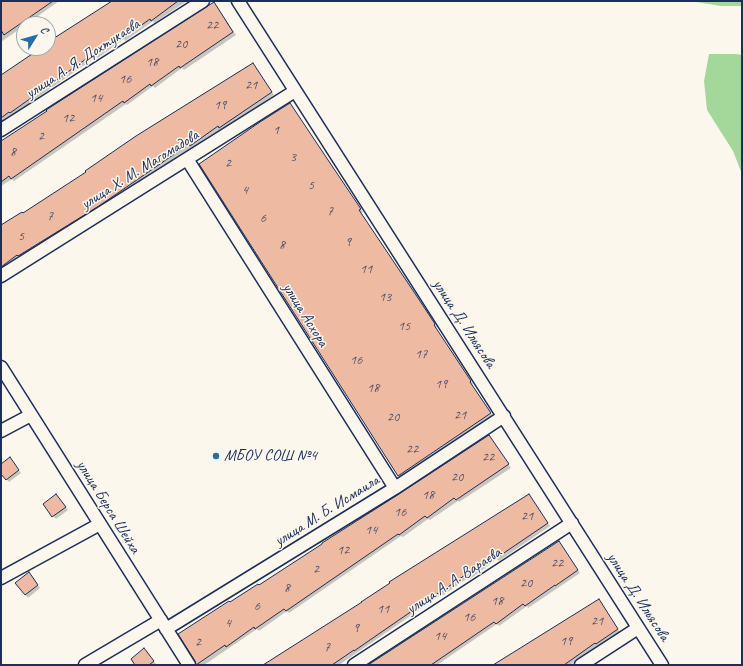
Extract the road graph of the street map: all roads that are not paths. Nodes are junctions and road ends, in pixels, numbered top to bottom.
1 (203, 1) edge
2 (238, 1) edge
3 (295, 91) junction
4 (1, 130) edge
5 (187, 159) junction
6 (1, 276) edge
7 (1, 367) edge
8 (31, 415) junction
9 (504, 416) junction
10 (1, 432) edge
11 (395, 488) junction
12 (572, 523) junction
13 (100, 524) junction
14 (1, 578) edge
15 (163, 625) junction
16 (638, 628) junction
17 (85, 665) edge
18 (189, 665) edge
19 (354, 665) edge
20 (581, 665) edge
21 (662, 665) edge

1 - 4 street, улица А. Я. Дохтукаева
2 - 3 street, улица Д. Ильясова
3 - 5 street, улица Х. М. Магомадова
3 - 9 street, улица Д. Ильясова
5 - 6 street, улица Х. М. Магомадова
5 - 11 street, улица Асхора
7 - 8 street, улица Берса Шейха
8 - 10 street
8 - 13 street, улица Берса Шейха
9 - 11 street, улица М. Б. Исмаила
9 - 12 street, улица Д. Ильясова
11 - 15 street, улица М. Б. Исмаила
12 - 16 street, улица Д. Ильясова
12 - 19 street, улица А. А. Вараева
13 - 14 street
13 - 15 street, улица Берса Шейха
15 - 17 street, улица М. Б. Исмаила
15 - 18 street, улица Берса Шейха
16 - 20 street
16 - 21 street, улица Д. Ильясова

